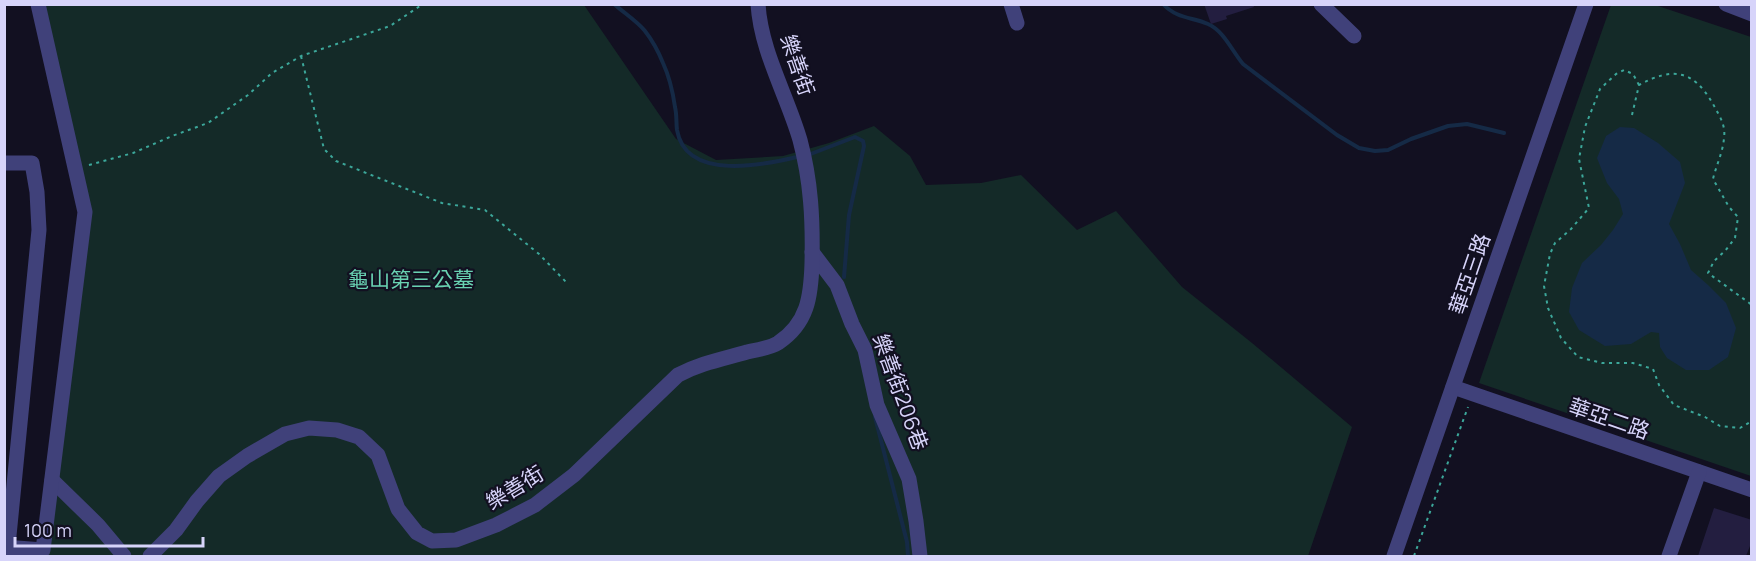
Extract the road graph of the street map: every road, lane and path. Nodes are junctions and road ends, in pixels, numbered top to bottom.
1 (38, 4) edge
2 (423, 4) edge
3 (758, 4) edge
4 (1011, 4) edge
5 (1321, 4) edge
6 (1586, 4) edge
7 (1726, 4) edge
8 (1752, 14) edge
9 (1017, 23) dead end
10 (1354, 36) dead end
11 (301, 56) junction
12 (1639, 85) junction
13 (1632, 115) dead end
14 (4, 163) edge
15 (75, 169) junction
16 (812, 252) junction
17 (567, 283) dead end
18 (1752, 305) edge
19 (1453, 387) junction
20 (1468, 406) dead end
21 (1752, 421) edge
22 (1699, 472) junction
23 (52, 480) junction
24 (1752, 490) edge
25 (6, 550) edge
26 (124, 556) edge
27 (150, 556) edge
28 (920, 556) edge
29 (1394, 556) edge
30 (1414, 556) edge
31 (1669, 556) edge

1 - 15 street
2 - 11 path
3 - 16 street, 樂善街
4 - 9 street
5 - 10 street
6 - 19 street, 華亞三路
7 - 8 street
11 - 15 path
11 - 17 path
12 - 13 path
12 - 18 path
12 - 21 path
14 - 25 street
15 - 23 street
16 - 27 street, 樂善街
16 - 28 street, 樂善街206巷
19 - 22 street, 華亞二路
19 - 29 street, 華亞三路
20 - 30 path
22 - 24 street, 華亞二路
22 - 31 street
23 - 25 street
23 - 26 street

